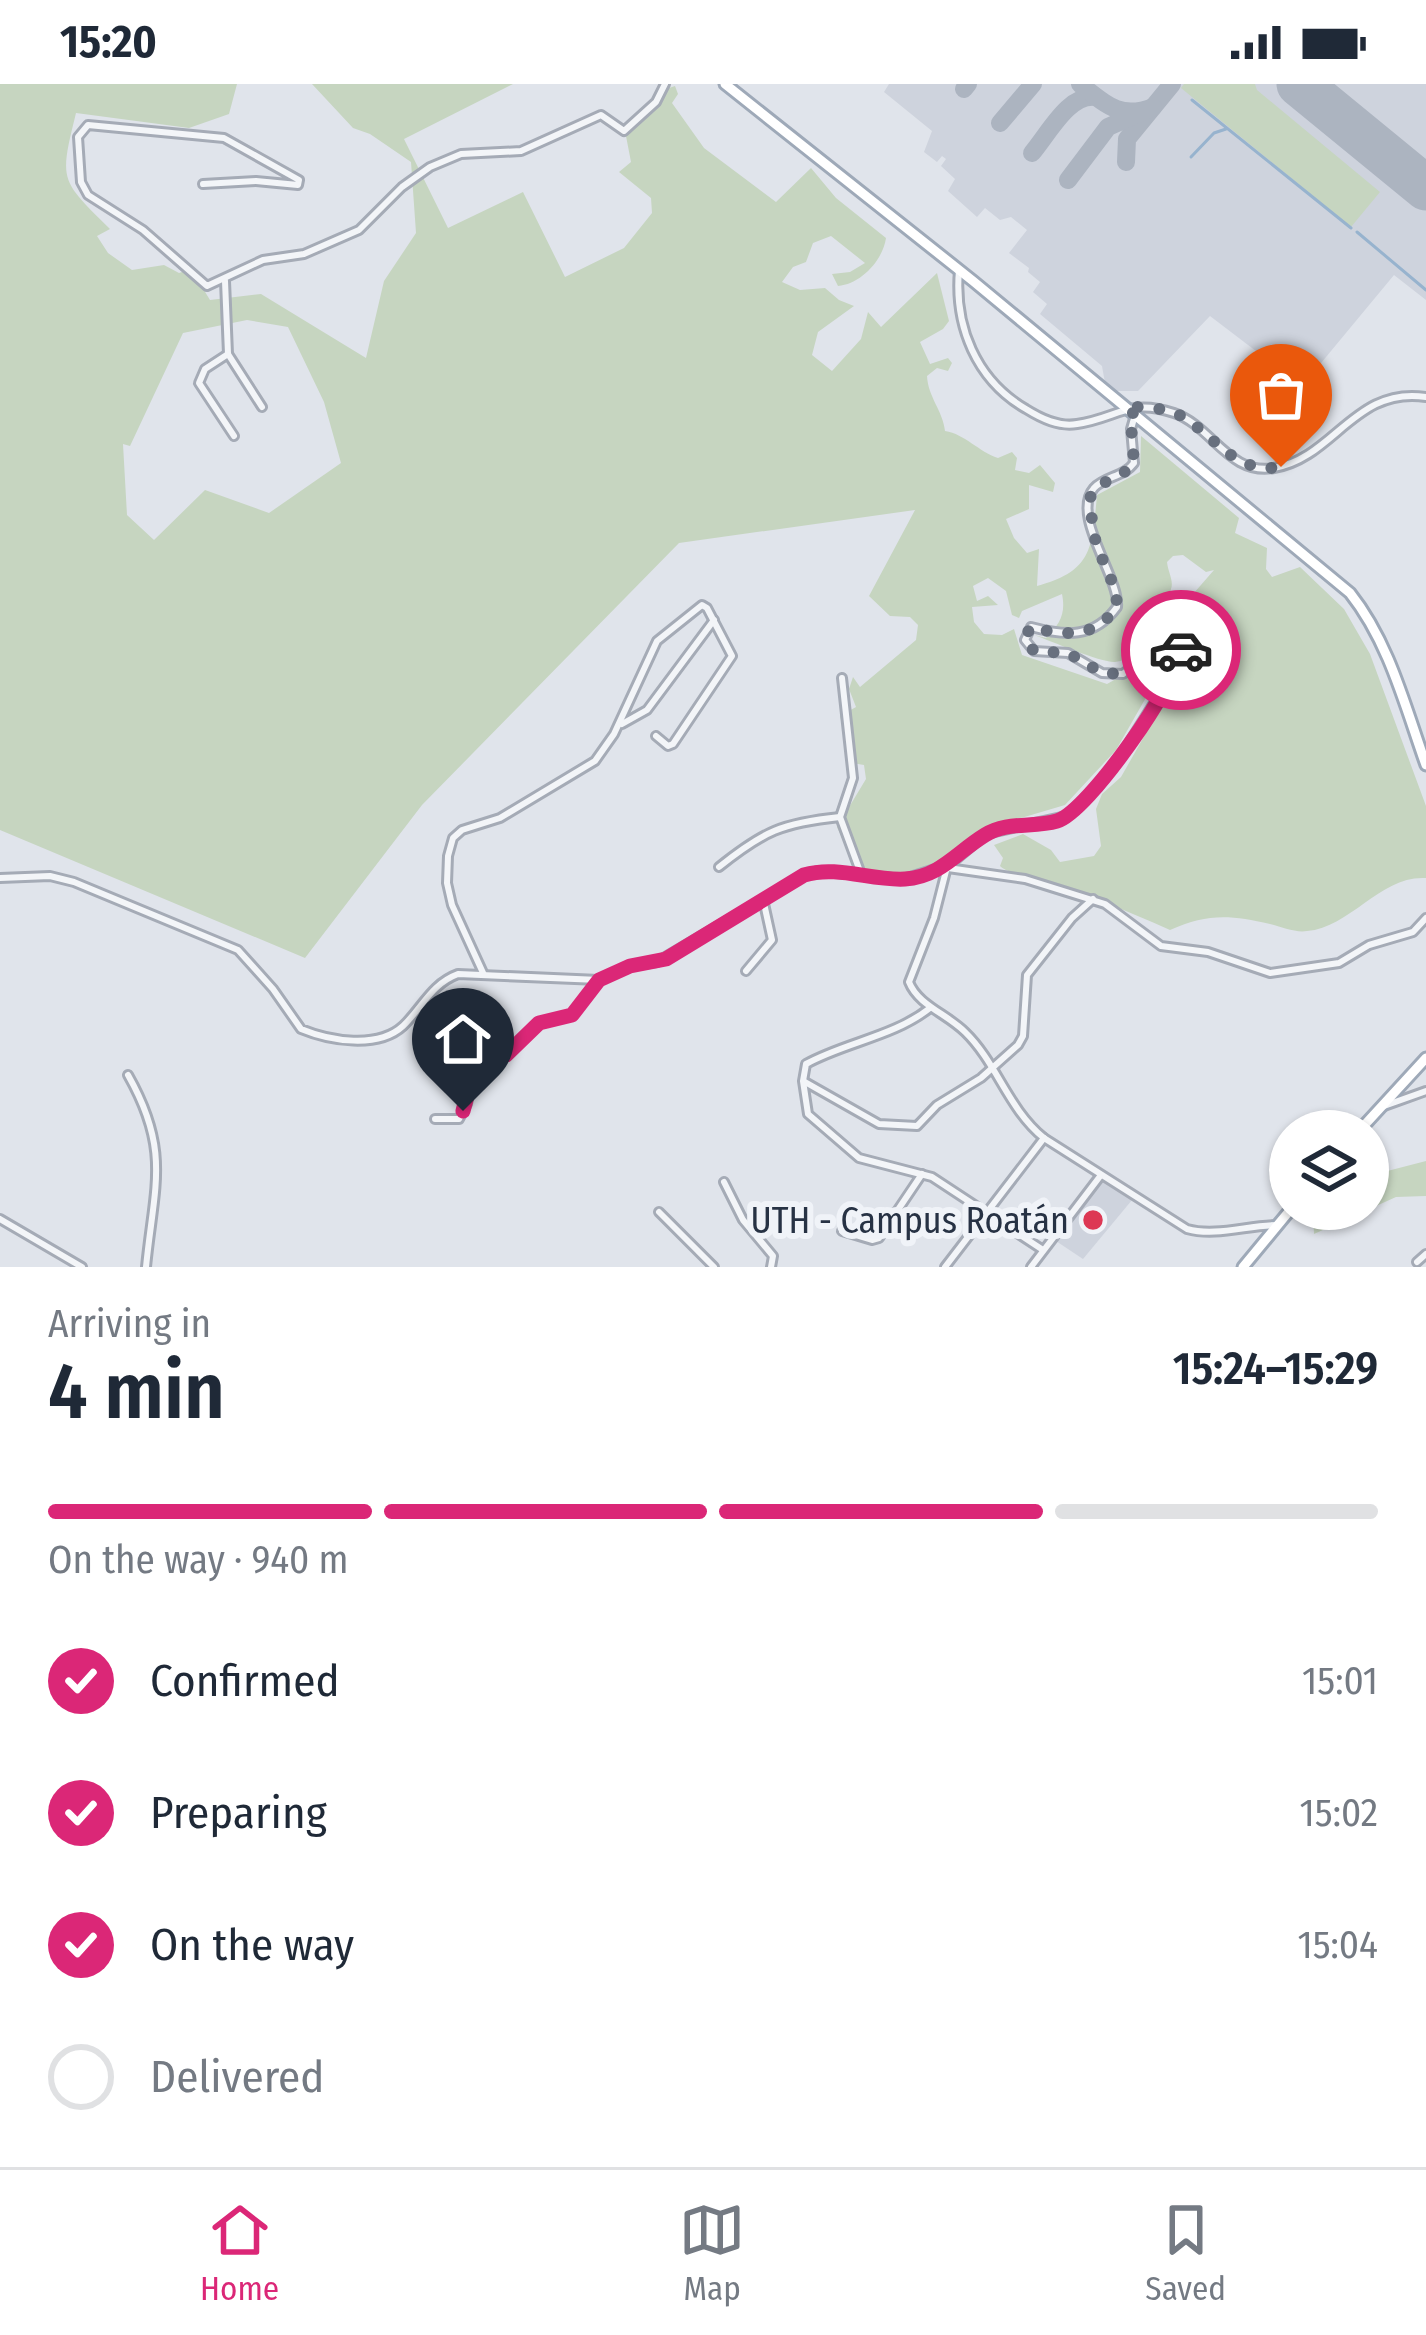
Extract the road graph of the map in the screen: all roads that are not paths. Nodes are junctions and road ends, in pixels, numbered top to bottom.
1 (664, 84) edge
2 (725, 84) edge
3 (203, 184) dead end
4 (959, 270) junction
5 (225, 280) junction
6 (228, 354) junction
7 (1426, 397) edge
8 (262, 406) dead end
9 (1130, 411) junction
10 (234, 436) dead end
11 (714, 620) junction
12 (842, 678) dead end
13 (618, 726) junction
14 (656, 736) dead end
15 (1426, 765) edge
16 (840, 817) junction
17 (718, 867) dead end
18 (946, 868) junction
19 (861, 874) junction
20 (0, 878) edge
21 (763, 899) junction
22 (1093, 899) junction
23 (1426, 918) edge
24 (746, 970) dead end
25 (484, 975) junction
26 (599, 980) junction
27 (932, 1007) junction
28 (1426, 1058) edge
29 (993, 1068) junction
30 (128, 1075) dead end
31 (803, 1081) junction
32 (1426, 1091) edge
33 (1381, 1107) junction
34 (1378, 1110) edge
35 (435, 1119) dead end
36 (1044, 1138) junction
37 (922, 1174) junction
38 (1101, 1175) junction
39 (724, 1182) dead end
40 (659, 1212) dead end
41 (986, 1212) junction
42 (0, 1219) edge
43 (1269, 1225) edge
44 (1276, 1230) edge
45 (842, 1232) dead end
46 (1043, 1250) junction
47 (1426, 1254) edge
48 (1417, 1262) dead end
49 (1035, 1266) edge
50 (82, 1267) edge
51 (146, 1267) edge
52 (713, 1267) edge
53 (771, 1267) edge
54 (945, 1267) edge
55 (1243, 1267) edge

1 - 5 street
2 - 4 main road
3 - 5 street
4 - 9 main road
4 - 9 street
5 - 6 street
6 - 8 street
6 - 10 street
7 - 9 street
9 - 15 main road
9 - 18 street
11 - 13 street
11 - 13 street
11 - 14 street
12 - 16 street
13 - 25 street
16 - 17 street
16 - 19 street
18 - 19 street
18 - 22 street
18 - 27 street
19 - 21 street
20 - 25 street
21 - 24 street
21 - 26 street
22 - 23 street
22 - 29 street
25 - 26 street
26 - 35 street
27 - 29 street
27 - 31 street
28 - 33 main road
29 - 31 street
29 - 36 street
30 - 51 street
31 - 37 street
32 - 33 street
33 - 34 main road
36 - 38 street
36 - 41 street
37 - 41 street
37 - 45 street
38 - 43 street
38 - 46 street
39 - 53 street
40 - 52 street
41 - 46 street
41 - 54 street
42 - 50 street
44 - 55 main road
46 - 49 street
47 - 48 street

